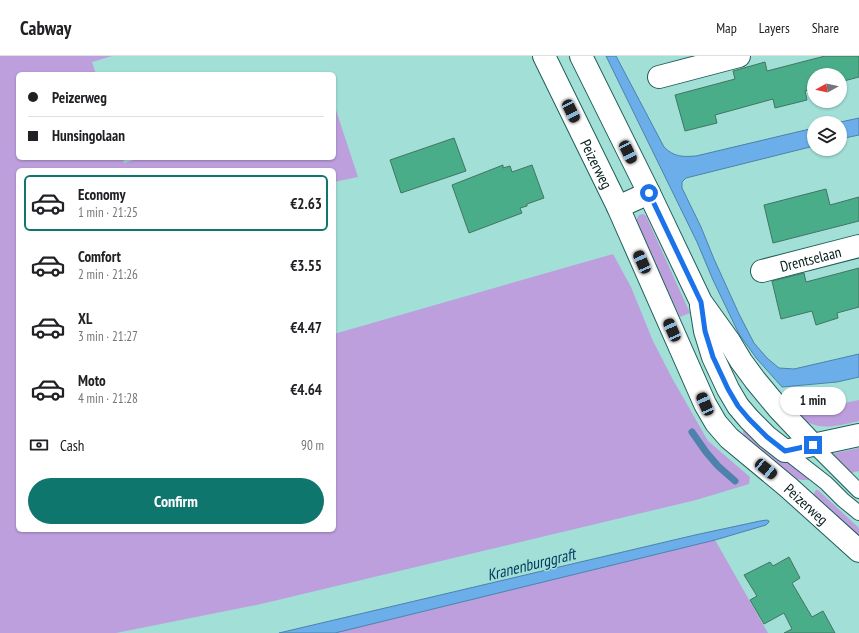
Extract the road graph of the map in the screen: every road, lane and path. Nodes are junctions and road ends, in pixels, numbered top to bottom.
1 (544, 56) edge
2 (581, 56) edge
3 (740, 56) edge
4 (659, 77) dead end
5 (649, 193) junction
6 (618, 207) junction
7 (859, 246) edge
8 (762, 271) dead end
9 (701, 302) junction
10 (859, 435) edge
11 (813, 445) junction
12 (785, 451) junction
13 (859, 491) edge
14 (859, 513) edge
15 (859, 551) edge

1 - 6 street, Peizerweg
2 - 5 street, Peizerweg
3 - 4 street
5 - 6 street, Peizerweg
5 - 9 street, Peizerweg
6 - 15 street, Peizerweg
7 - 8 street, Drentselaan
9 - 11 street, Peizerweg
9 - 12 street, Peizerweg
10 - 11 street
11 - 12 street
11 - 13 lane, Peizerweg
12 - 14 lane, Peizerweg

